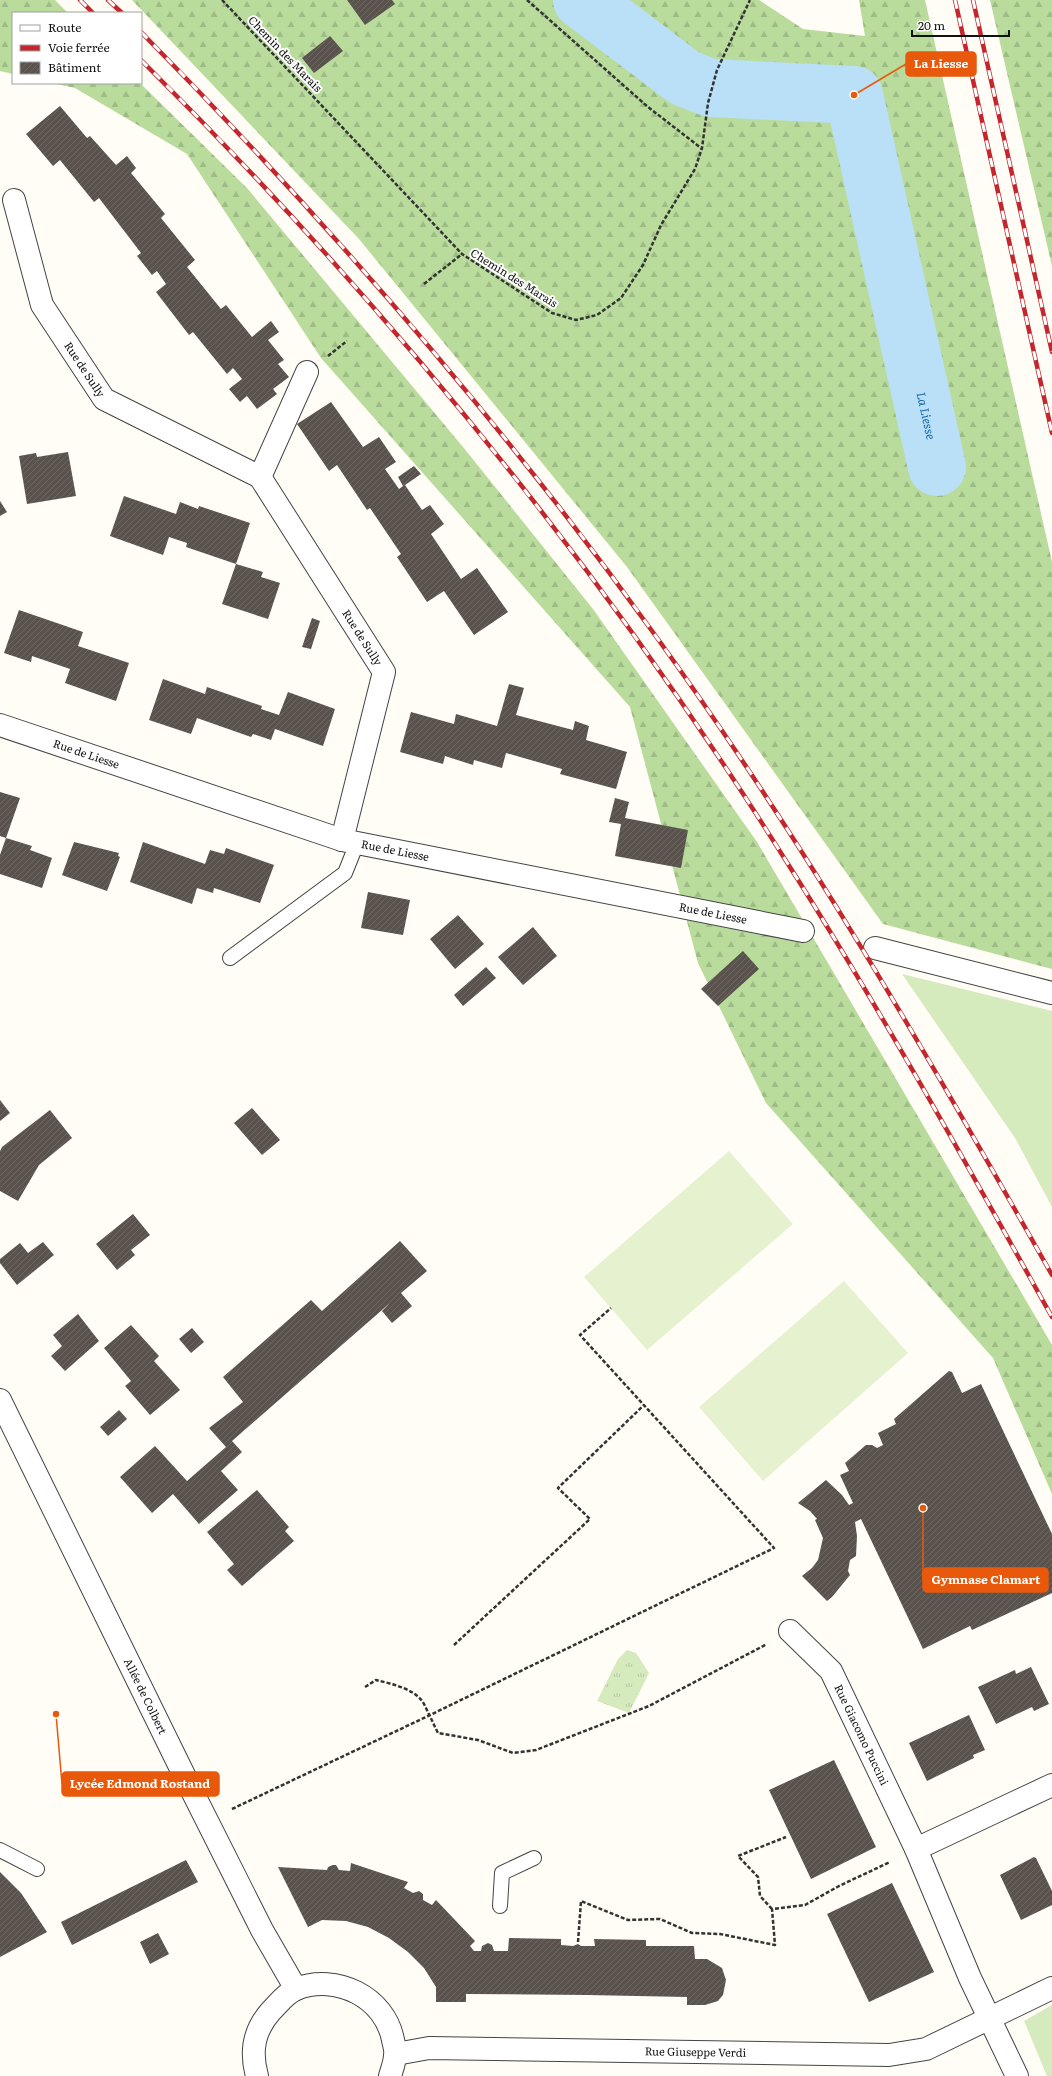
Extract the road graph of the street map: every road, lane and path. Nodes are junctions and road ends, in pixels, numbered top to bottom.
1 (222, 0) edge
2 (527, 0) edge
3 (750, 0) edge
4 (702, 148) junction
5 (14, 200) dead end
6 (462, 254) junction
7 (424, 284) dead end
8 (307, 372) dead end
9 (260, 477) junction
10 (0, 725) edge
11 (350, 841) junction
12 (803, 932) dead end
13 (876, 948) dead end
14 (230, 958) dead end
15 (1052, 993) edge
16 (611, 1308) dead end
17 (0, 1400) edge
18 (644, 1405) junction
19 (790, 1631) joint
20 (454, 1645) dead end
21 (365, 1687) dead end
22 (428, 1716) junction
23 (1052, 1785) edge
24 (208, 1821) junction
25 (786, 1837) dead end
26 (0, 1850) edge
27 (916, 1850) junction
28 (534, 1858) dead end
29 (37, 1869) dead end
30 (500, 1906) dead end
31 (772, 1909) junction
32 (578, 1942) dead end
33 (1052, 1988) edge
34 (296, 1989) junction
35 (988, 2017) junction
36 (396, 2054) junction
37 (257, 2076) edge
38 (390, 2076) edge
39 (1017, 2076) edge

1 - 6 path, Chemin des Marais
2 - 4 path
3 - 4 path, Chemin des Marais
4 - 6 path, Chemin des Marais
5 - 9 street, Rue de Sully
6 - 7 path
8 - 9 street
9 - 11 street, Rue de Sully
10 - 11 street, Rue de Liesse
11 - 12 street, Rue de Liesse
11 - 14 lane
13 - 15 street
16 - 18 path
17 - 24 street, Allée de Colbert
18 - 20 path
18 - 22 path
19 - 22 path
19 - 27 street, Rue Giacomo Puccini
21 - 22 path
22 - 24 path
23 - 27 street
24 - 34 street, Allée de Colbert
25 - 31 path
26 - 29 lane
27 - 31 path
27 - 35 street, Rue Giacomo Puccini
28 - 30 lane
31 - 32 path
33 - 35 street, Rue Giuseppe Verdi
34 - 36 street
34 - 37 street
35 - 36 street, Rue Giuseppe Verdi
35 - 39 street, Rue Giacomo Puccini
36 - 38 street

